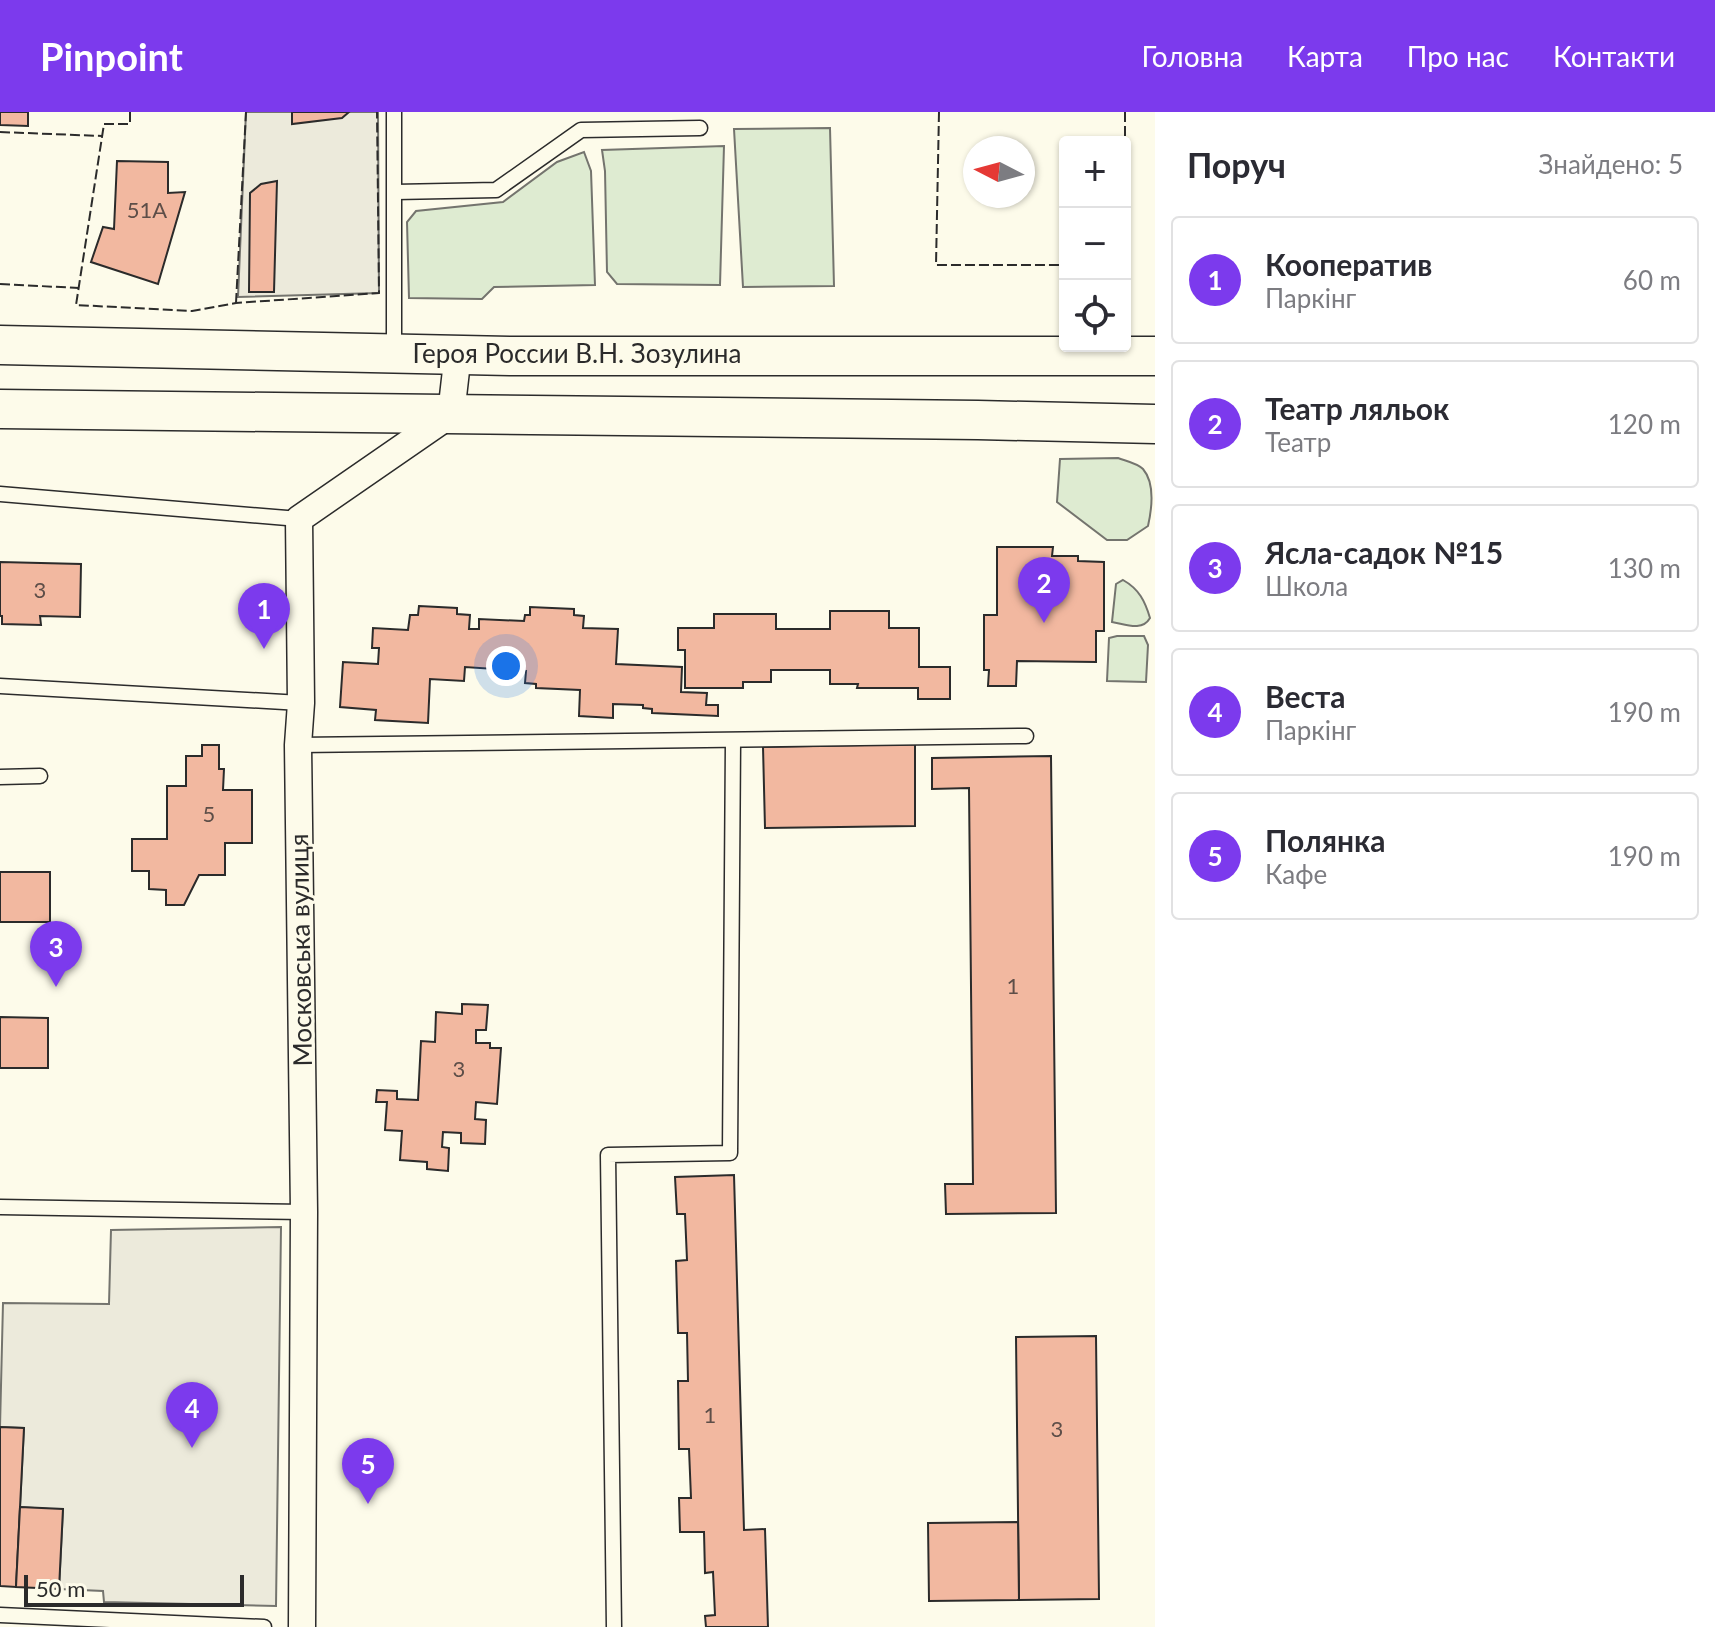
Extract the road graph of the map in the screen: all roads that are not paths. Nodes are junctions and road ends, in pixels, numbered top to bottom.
1 (394, 112) edge
2 (700, 128) dead end
3 (395, 192) junction
4 (0, 345) edge
5 (394, 353) junction
6 (458, 353) junction
7 (1155, 356) edge
8 (0, 409) edge
9 (451, 414) junction
10 (1155, 424) edge
11 (0, 494) edge
12 (299, 519) junction
13 (0, 686) edge
14 (301, 703) junction
15 (1026, 736) dead end
16 (733, 741) junction
17 (298, 745) junction
18 (40, 776) dead end
19 (0, 777) edge
20 (0, 1207) edge
21 (304, 1212) junction
22 (0, 1615) edge
23 (264, 1627) edge
24 (302, 1627) edge
25 (614, 1627) edge

1 - 3 lane
2 - 3 lane
3 - 5 lane
4 - 5 main road, Героя России В.Н. Зозулина
5 - 6 main road, Героя России В.Н. Зозулина
6 - 7 main road, Героя России В.Н. Зозулина
6 - 9 street
8 - 9 main road
9 - 10 main road
9 - 12 street
11 - 12 lane
12 - 14 street, Московська вулиця
13 - 14 lane
14 - 17 street, Московська вулиця
15 - 16 lane
16 - 17 lane
16 - 25 lane
17 - 21 street, Московська вулиця
18 - 19 lane
20 - 21 lane
21 - 24 street, Московська вулиця
22 - 23 lane

